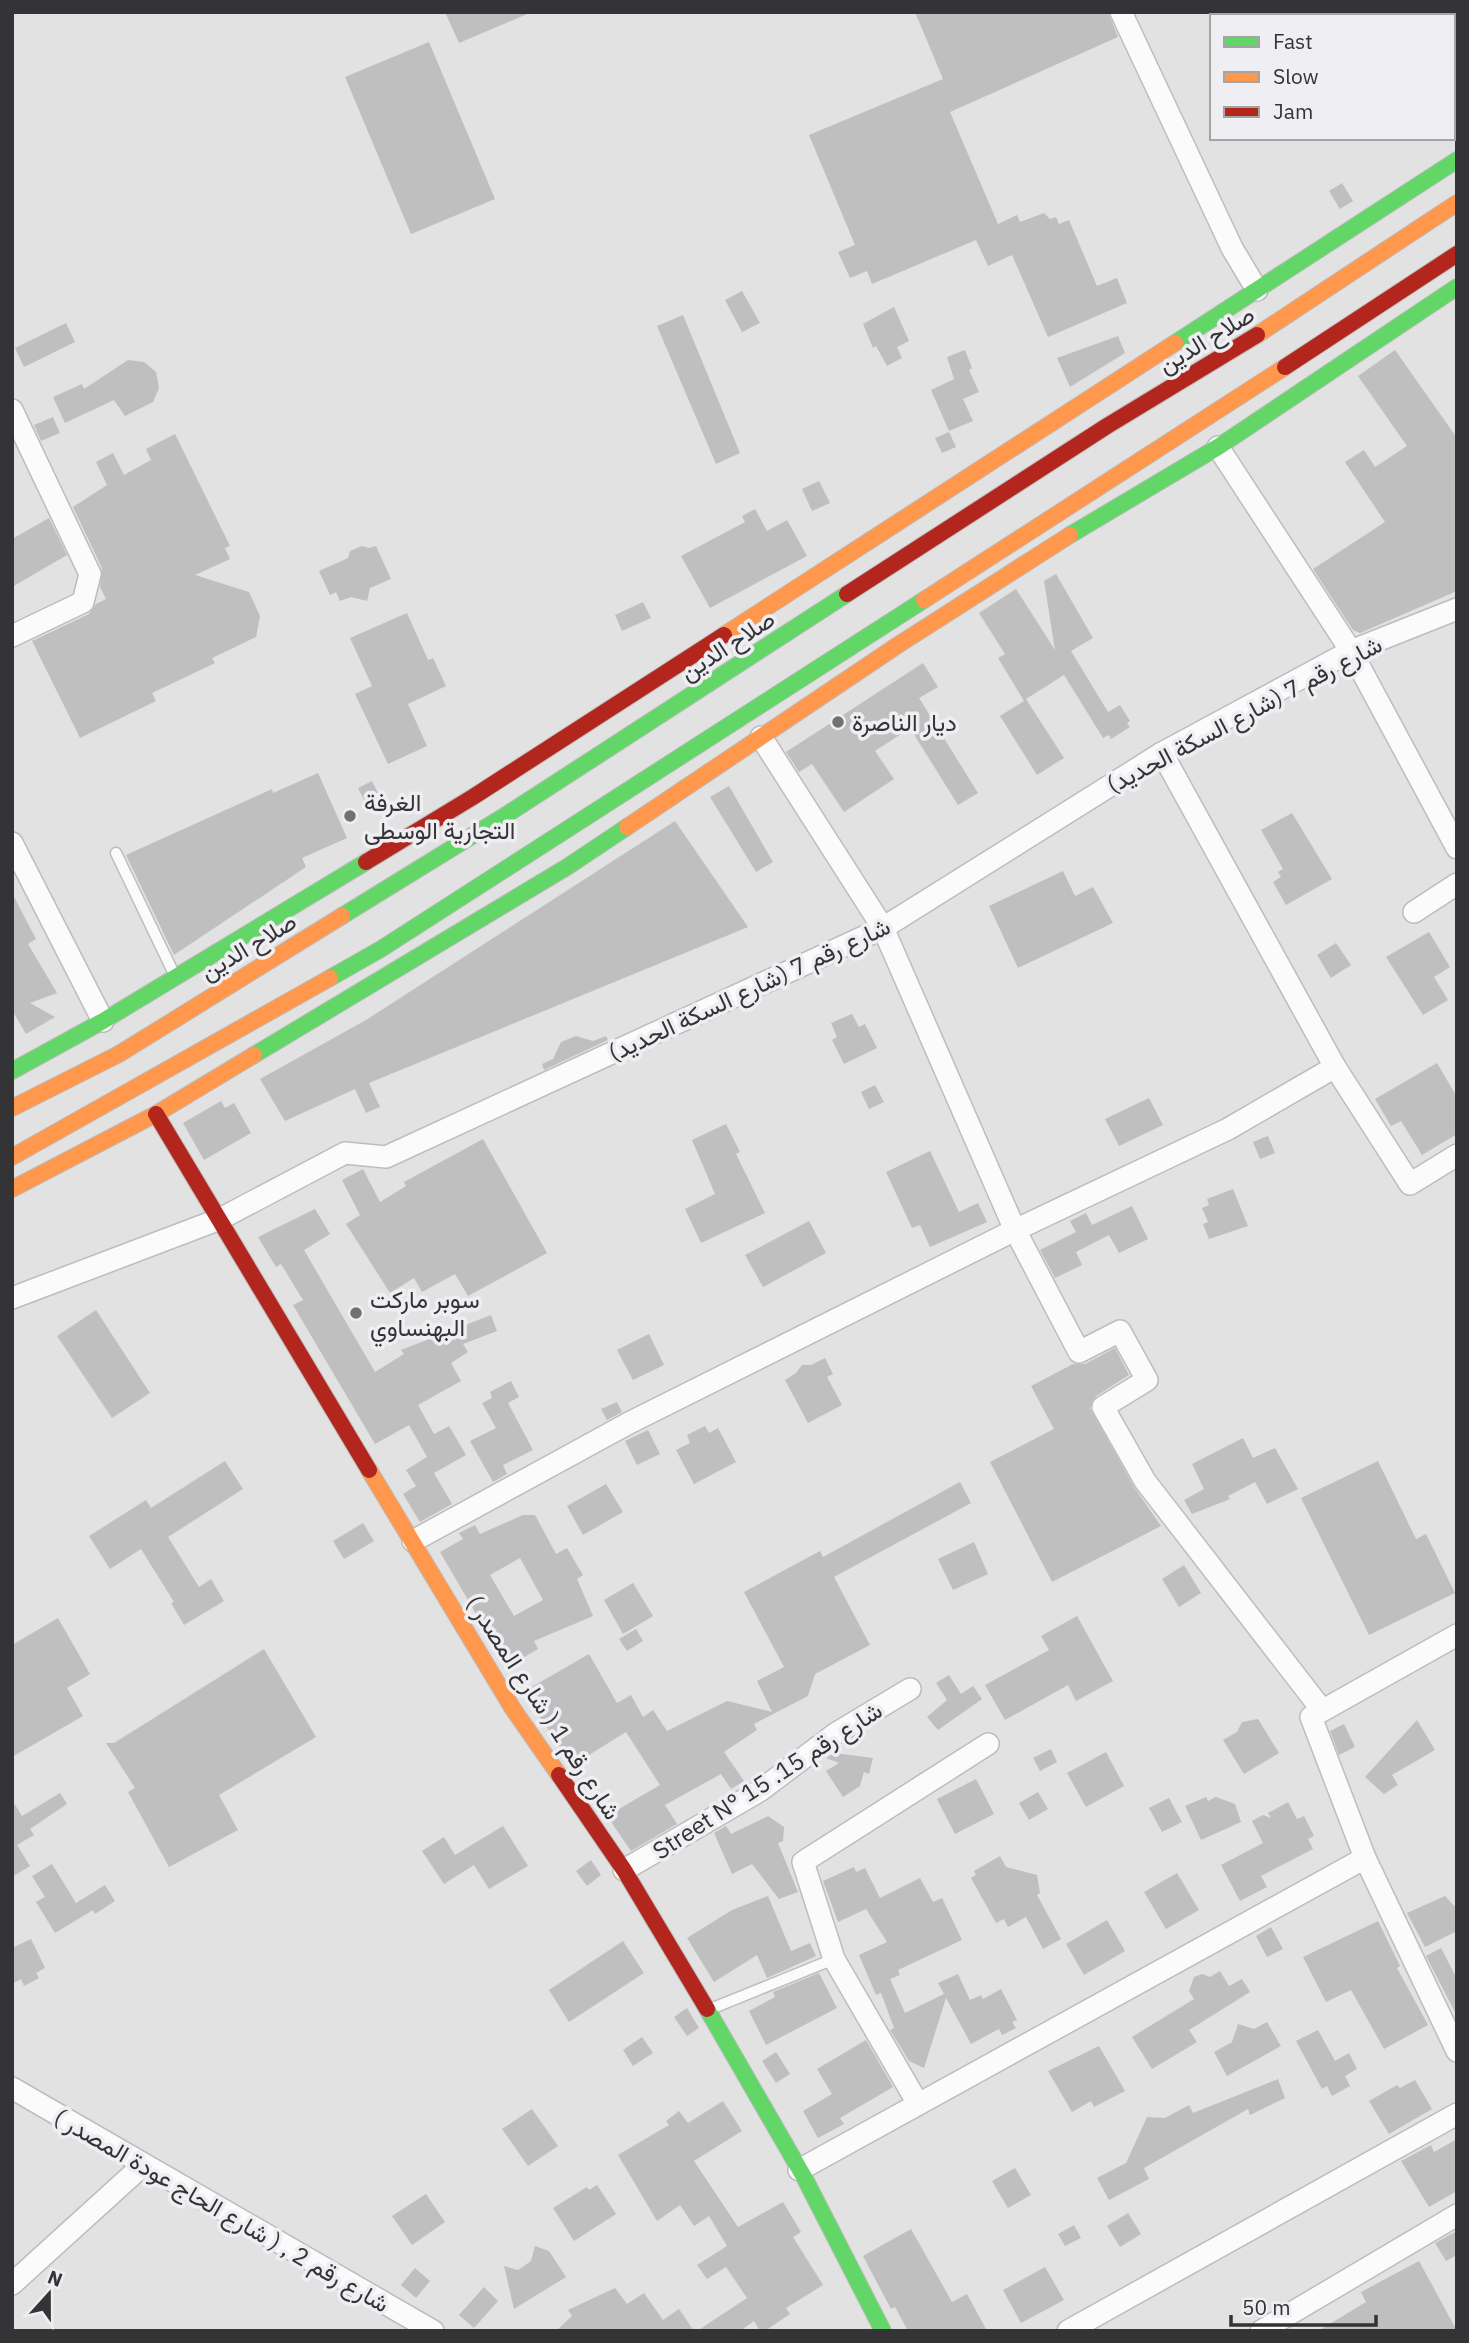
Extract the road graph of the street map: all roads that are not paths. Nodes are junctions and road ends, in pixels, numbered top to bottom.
1 (1121, 12) edge
2 (1457, 160) edge
3 (1457, 203) edge
4 (1457, 254) edge
5 (1457, 287) edge
6 (1257, 290) junction
7 (12, 411) edge
8 (1218, 447) junction
9 (879, 589) junction
10 (1457, 609) edge
11 (901, 615) junction
12 (12, 636) edge
13 (1352, 651) junction
14 (761, 737) junction
15 (1162, 753) junction
16 (12, 843) edge
17 (1457, 848) edge
18 (116, 853) dead end
19 (1457, 884) edge
20 (1414, 912) dead end
21 (883, 928) junction
22 (175, 976) junction
23 (315, 988) junction
24 (327, 1010) junction
25 (103, 1021) junction
26 (1335, 1067) junction
27 (12, 1071) edge
28 (12, 1108) edge
29 (156, 1114) junction
30 (1457, 1155) edge
31 (12, 1157) edge
32 (12, 1189) edge
33 (220, 1219) junction
34 (1015, 1230) junction
35 (12, 1298) edge
36 (413, 1541) junction
37 (1457, 1635) edge
38 (910, 1689) dead end
39 (1322, 1710) junction
40 (988, 1744) dead end
41 (1365, 1858) junction
42 (624, 1870) junction
43 (834, 1959) junction
44 (708, 2010) junction
45 (1457, 2051) edge
46 (12, 2088) edge
47 (917, 2102) junction
48 (1457, 2114) edge
49 (142, 2166) junction
50 (799, 2170) junction
51 (1457, 2215) edge
52 (12, 2284) edge
53 (432, 2331) edge
54 (883, 2331) edge
55 (1068, 2331) edge
56 (1261, 2331) edge

1 - 6 street
2 - 6 main road
3 - 9 main road, صلاح الدين
4 - 11 main road
5 - 8 main road
6 - 22 main road
7 - 12 street
8 - 13 street
8 - 14 main road
9 - 11 main road
9 - 28 main road, صلاح الدين
10 - 13 street, شارع رقم 7 (شارع السكة الحديد)
11 - 23 main road
13 - 15 street, شارع رقم 7 (شارع السكة الحديد)
13 - 17 street
14 - 21 street
14 - 24 main road
15 - 21 street, شارع رقم 7 (شارع السكة الحديد)
15 - 26 street
16 - 25 street
18 - 22 lane
19 - 20 street
21 - 33 street, شارع رقم 7 (شارع السكة الحديد)
21 - 34 street
22 - 25 main road
23 - 24 main road
23 - 31 main road
24 - 29 main road
25 - 27 main road
26 - 30 street
26 - 34 street
29 - 32 main road
29 - 33 main road, شارع رقم 1 ( شارع المصدر )
33 - 35 street, شارع رقم 7 (شارع السكة الحديد)
33 - 36 main road, شارع رقم 1 ( شارع المصدر )
34 - 36 street
34 - 39 street
36 - 42 main road, شارع رقم 1 ( شارع المصدر )
37 - 39 street
38 - 42 street, Street N° 15 .شارع رقم 15
39 - 41 street
40 - 43 street
41 - 45 street
41 - 47 street
42 - 44 main road, شارع رقم 1 ( شارع المصدر )
43 - 44 lane
43 - 47 street
44 - 50 main road, شارع رقم 1 ( شارع المصدر )
46 - 49 street, شارع رقم 2 , ( شارع الحاج عودة المصدر )
47 - 50 street
48 - 55 street
49 - 52 street
49 - 53 street, شارع رقم 2 , ( شارع الحاج عودة المصدر )
50 - 54 main road, شارع رقم 1 ( شارع المصدر )
51 - 56 street

